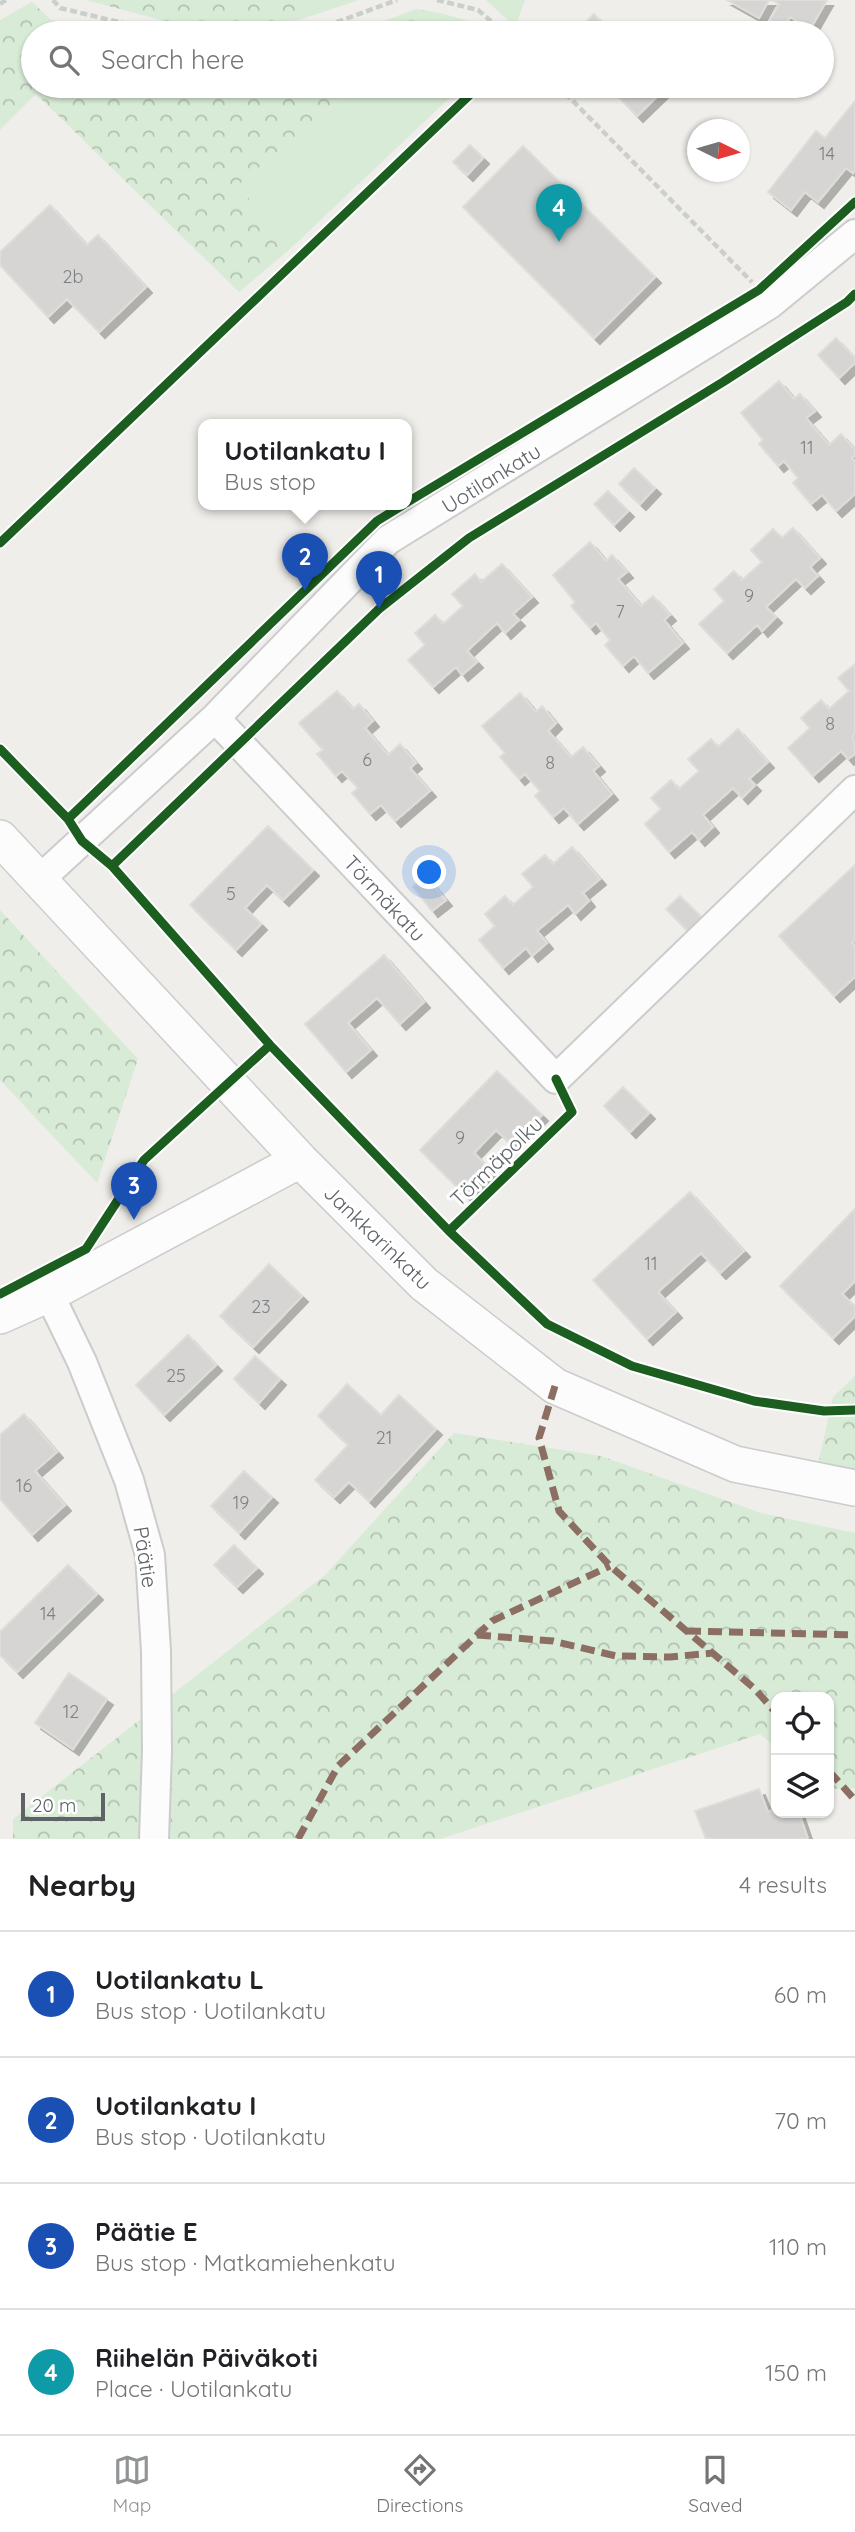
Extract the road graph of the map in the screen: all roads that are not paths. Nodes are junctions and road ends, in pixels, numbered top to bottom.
1 (855, 234) edge
2 (215, 718) junction
3 (855, 790) edge
4 (0, 838) edge
5 (39, 880) junction
6 (300, 1160) junction
7 (48, 1294) junction
8 (0, 1317) edge
9 (855, 1488) edge
10 (154, 1839) edge

1 - 2 street, Uotilankatu
2 - 3 street, Törmäkatu
2 - 5 street, Uotilankatu
4 - 5 street, Jankkarinkatu
5 - 6 street, Jankkarinkatu
6 - 7 street
6 - 9 street, Jankkarinkatu
7 - 8 street
7 - 10 street, Päätie

